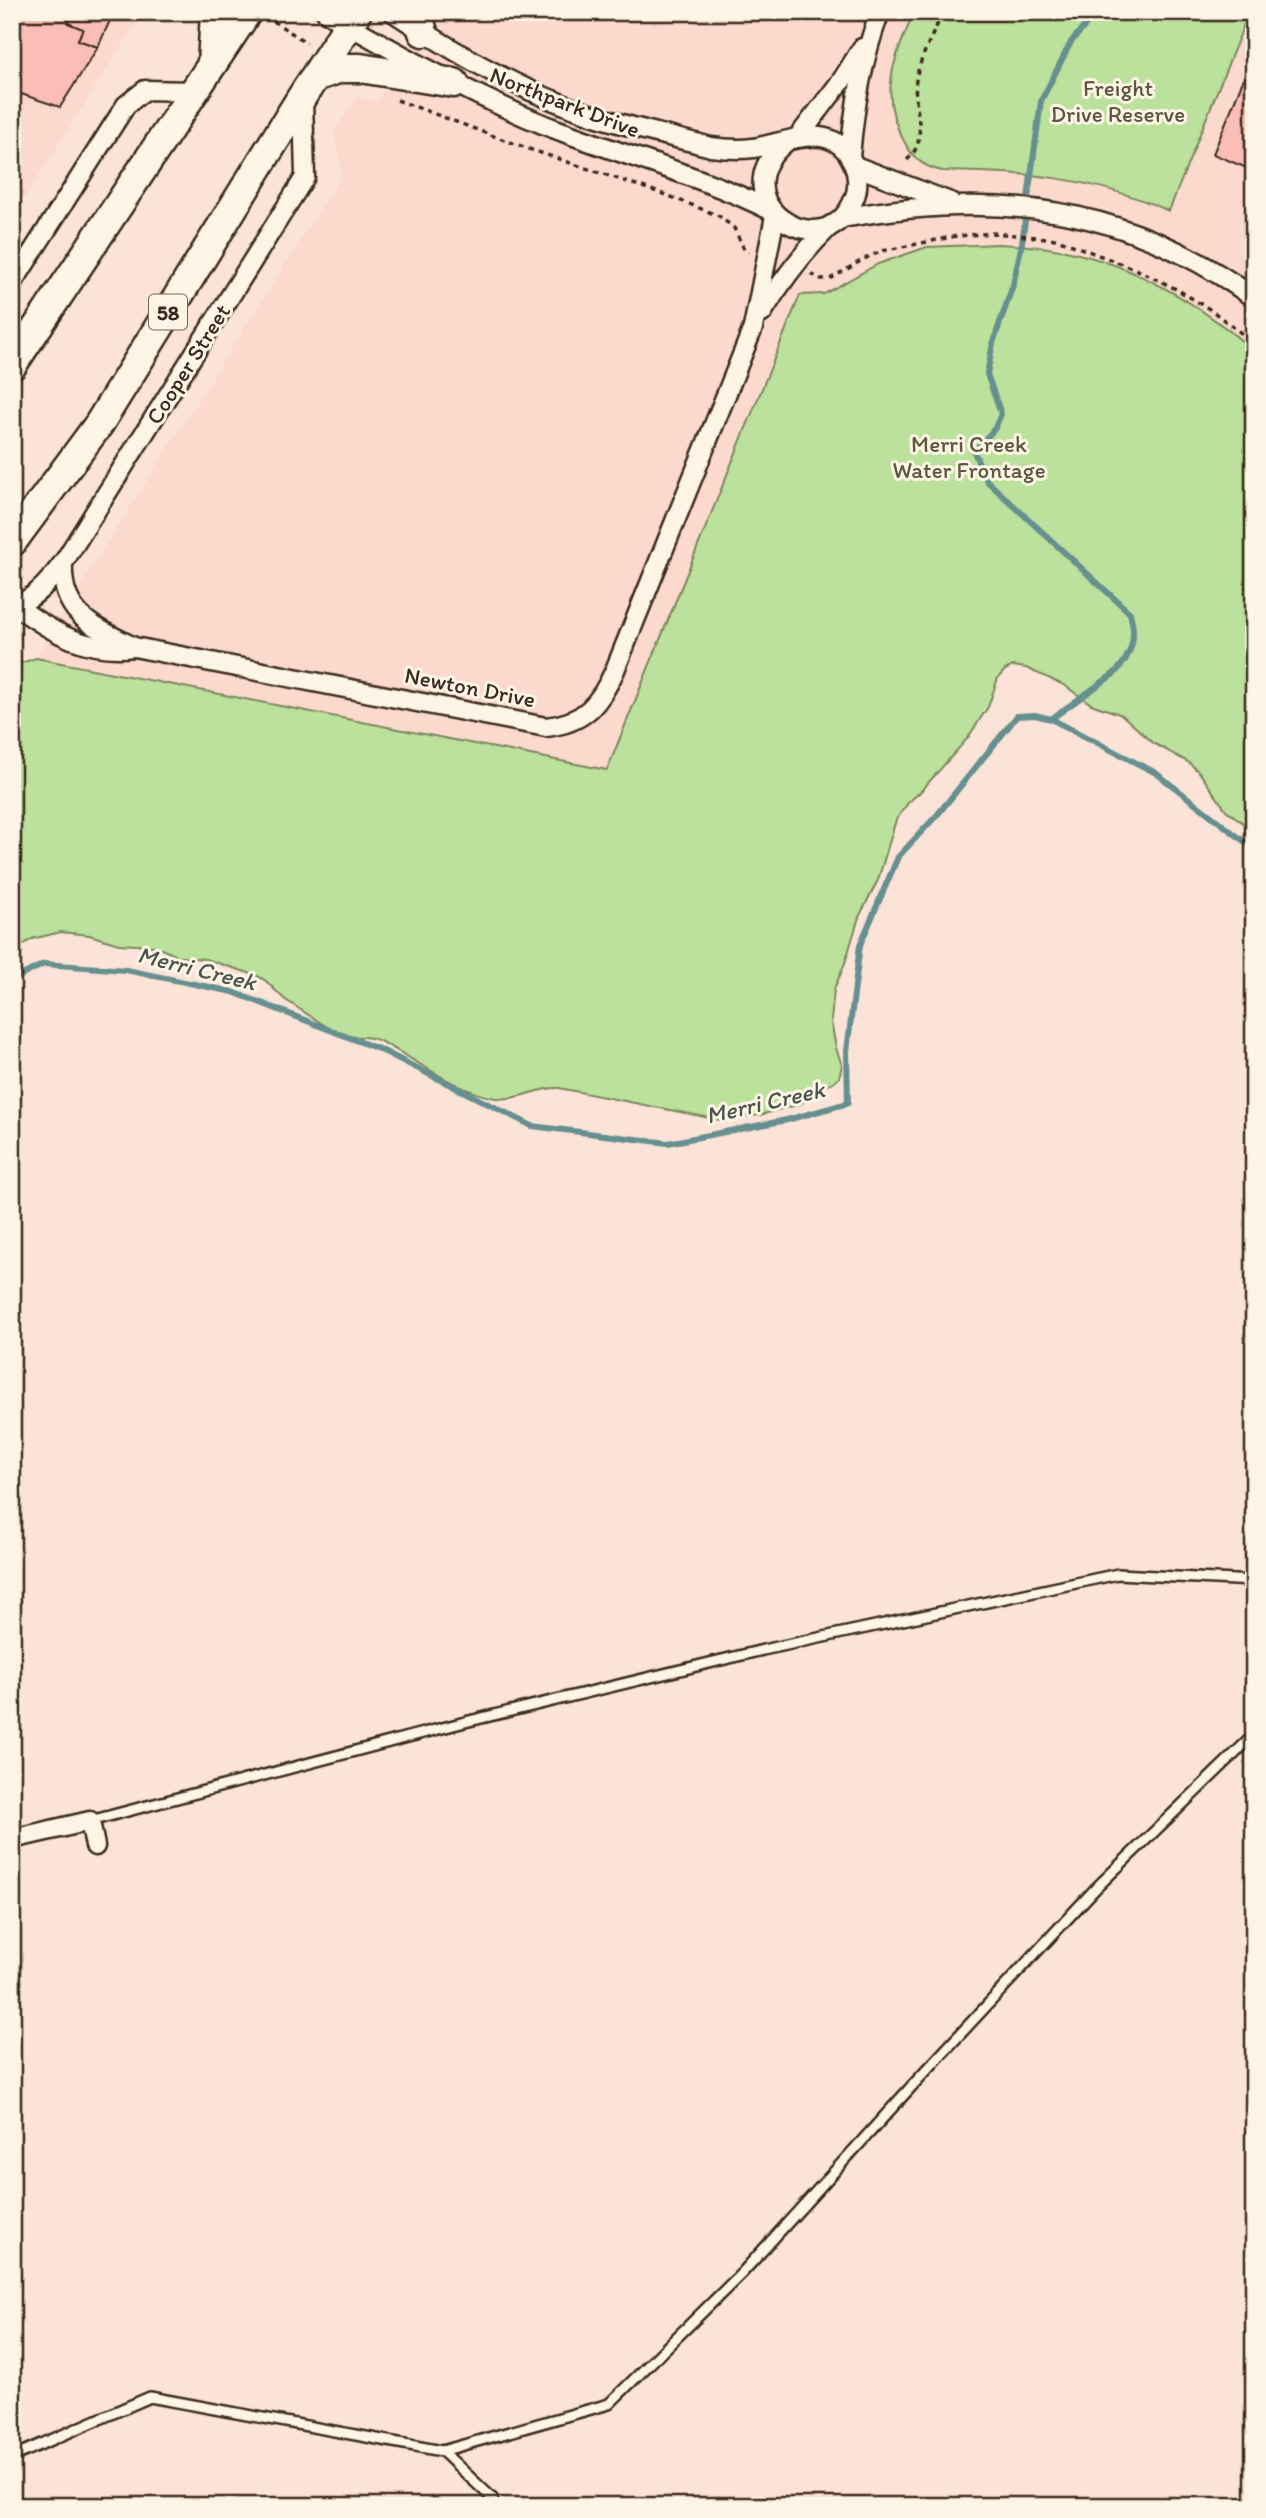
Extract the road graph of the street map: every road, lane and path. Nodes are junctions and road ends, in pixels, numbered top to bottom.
1 (215, 12) edge
2 (393, 12) edge
3 (880, 12) edge
4 (260, 17) edge
5 (344, 17) edge
6 (420, 22) edge
7 (938, 23) dead end
8 (872, 33) junction
9 (307, 43) dead end
10 (212, 64) junction
11 (454, 83) junction
12 (309, 86) junction
13 (194, 91) junction
14 (389, 97) dead end
15 (792, 139) junction
16 (907, 160) dead end
17 (852, 162) junction
18 (955, 204) junction
19 (773, 213) junction
20 (836, 222) junction
21 (753, 252) dead end
22 (804, 270) dead end
23 (12, 284) edge
24 (1254, 298) edge
25 (753, 328) junction
26 (1254, 343) edge
27 (12, 365) edge
28 (12, 542) edge
29 (63, 563) junction
30 (14, 606) edge
31 (134, 647) junction
32 (1254, 1581) edge
33 (1254, 1735) edge
34 (90, 1821) junction
35 (12, 1839) edge
36 (95, 1846) dead end
37 (442, 2451) junction
38 (12, 2457) edge
39 (494, 2506) edge

1 - 10 main road
2 - 6 street, Northpark Drive
3 - 8 street
4 - 9 path
4 - 10 main road
5 - 11 street, Northpark Drive
5 - 12 main road, Cooper Street / 58
6 - 15 street, Northpark Drive
7 - 16 path
8 - 15 street
8 - 17 street
10 - 13 main road
11 - 12 main road
11 - 19 street, Northpark Drive
12 - 28 main road, Cooper Street / 58
12 - 29 street, Cooper Street
13 - 23 street
13 - 27 main road
14 - 21 path
15 - 17 street
15 - 19 street
17 - 18 street
17 - 20 street
18 - 20 street
18 - 24 street
19 - 20 street
19 - 25 street, Newton Drive
20 - 25 street, Newton Drive
22 - 26 path
25 - 31 street, Newton Drive
29 - 30 street, Cooper Street
29 - 31 street, Newton Drive
30 - 31 street, Newton Drive
32 - 34 lane
33 - 37 lane
34 - 35 street
34 - 36 street
37 - 38 lane
37 - 39 lane

